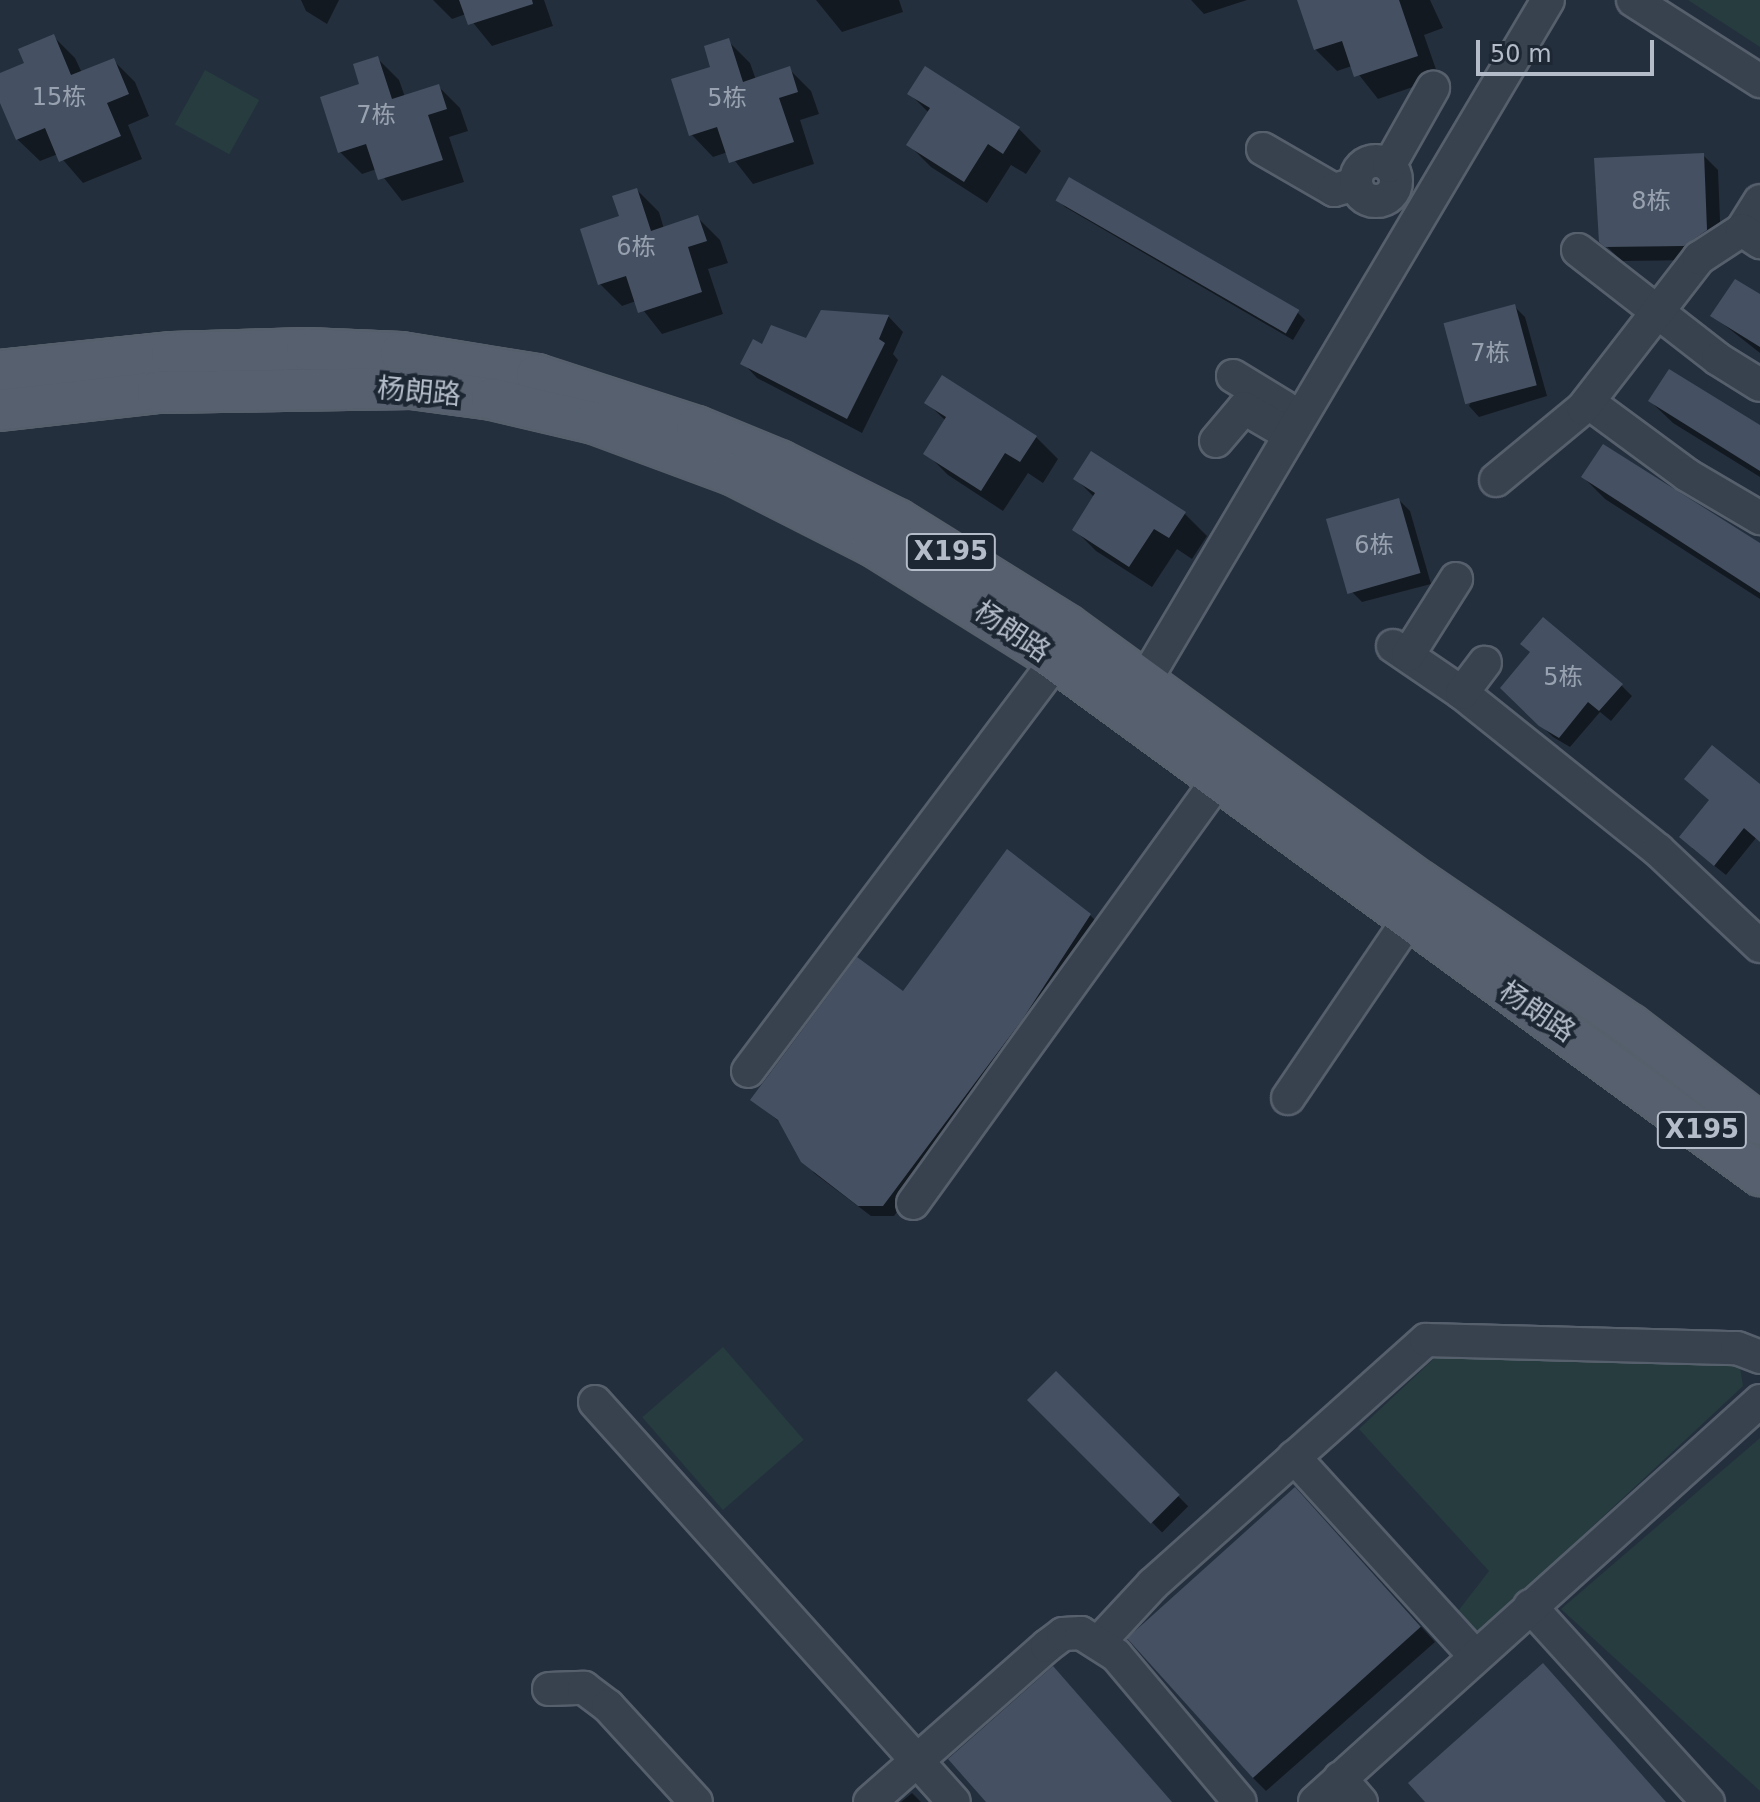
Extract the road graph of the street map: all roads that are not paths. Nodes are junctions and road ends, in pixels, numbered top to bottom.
1 (1548, 0) edge
2 (1633, 0) edge
3 (1760, 81) edge
4 (1433, 88) dead end
5 (1263, 149) dead end
6 (1392, 178) junction
7 (1760, 201) edge
8 (1425, 207) junction
9 (1751, 236) edge
10 (1578, 250) dead end
11 (1659, 308) junction
12 (0, 371) edge
13 (1233, 376) dead end
14 (1760, 385) edge
15 (1588, 402) junction
16 (0, 410) edge
17 (1295, 426) junction
18 (1216, 441) dead end
19 (1496, 480) dead end
20 (1760, 518) edge
21 (1456, 579) dead end
22 (1056, 661) junction
23 (1485, 663) dead end
24 (1462, 693) junction
25 (1136, 696) junction
26 (1218, 780) junction
27 (1408, 921) junction
28 (1760, 946) edge
29 (748, 1071) dead end
30 (1288, 1098) dead end
31 (1760, 1124) edge
32 (1760, 1175) edge
33 (913, 1203) dead end
34 (1760, 1357) edge
35 (1760, 1401) edge
36 (595, 1402) dead end
37 (1294, 1457) junction
38 (1530, 1606) junction
39 (1100, 1641) junction
40 (1474, 1655) junction
41 (549, 1689) dead end
42 (916, 1760) junction
43 (1340, 1778) junction
44 (696, 1802) edge
45 (870, 1802) edge
46 (954, 1802) edge
47 (1240, 1802) edge
48 (1315, 1802) edge
49 (1361, 1802) edge
50 (1708, 1802) edge

1 - 8 street
2 - 3 street
4 - 6 street
5 - 6 street
6 - 8 street
7 - 9 street
8 - 17 street
9 - 11 street
10 - 11 street
11 - 14 street
11 - 15 street
12 - 25 main road, 杨朗路 / X195
13 - 17 street
15 - 19 street
15 - 20 street
16 - 22 main road, 杨朗路 / X195
17 - 18 street
17 - 25 street
21 - 24 street
22 - 25 main road, 杨朗路 / X195
22 - 29 street
23 - 24 street
24 - 28 street
25 - 26 main road, 杨朗路 / X195
25 - 31 main road, 杨朗路 / X195
26 - 27 main road, 杨朗路 / X195
26 - 33 street
27 - 30 street
27 - 32 main road, 杨朗路 / X195
34 - 37 street
35 - 38 street
36 - 42 street
37 - 39 street
37 - 40 street
38 - 40 street
38 - 50 street
39 - 42 street
39 - 47 street
40 - 43 street
41 - 44 street
42 - 45 street
42 - 46 street
43 - 48 street
43 - 49 street

